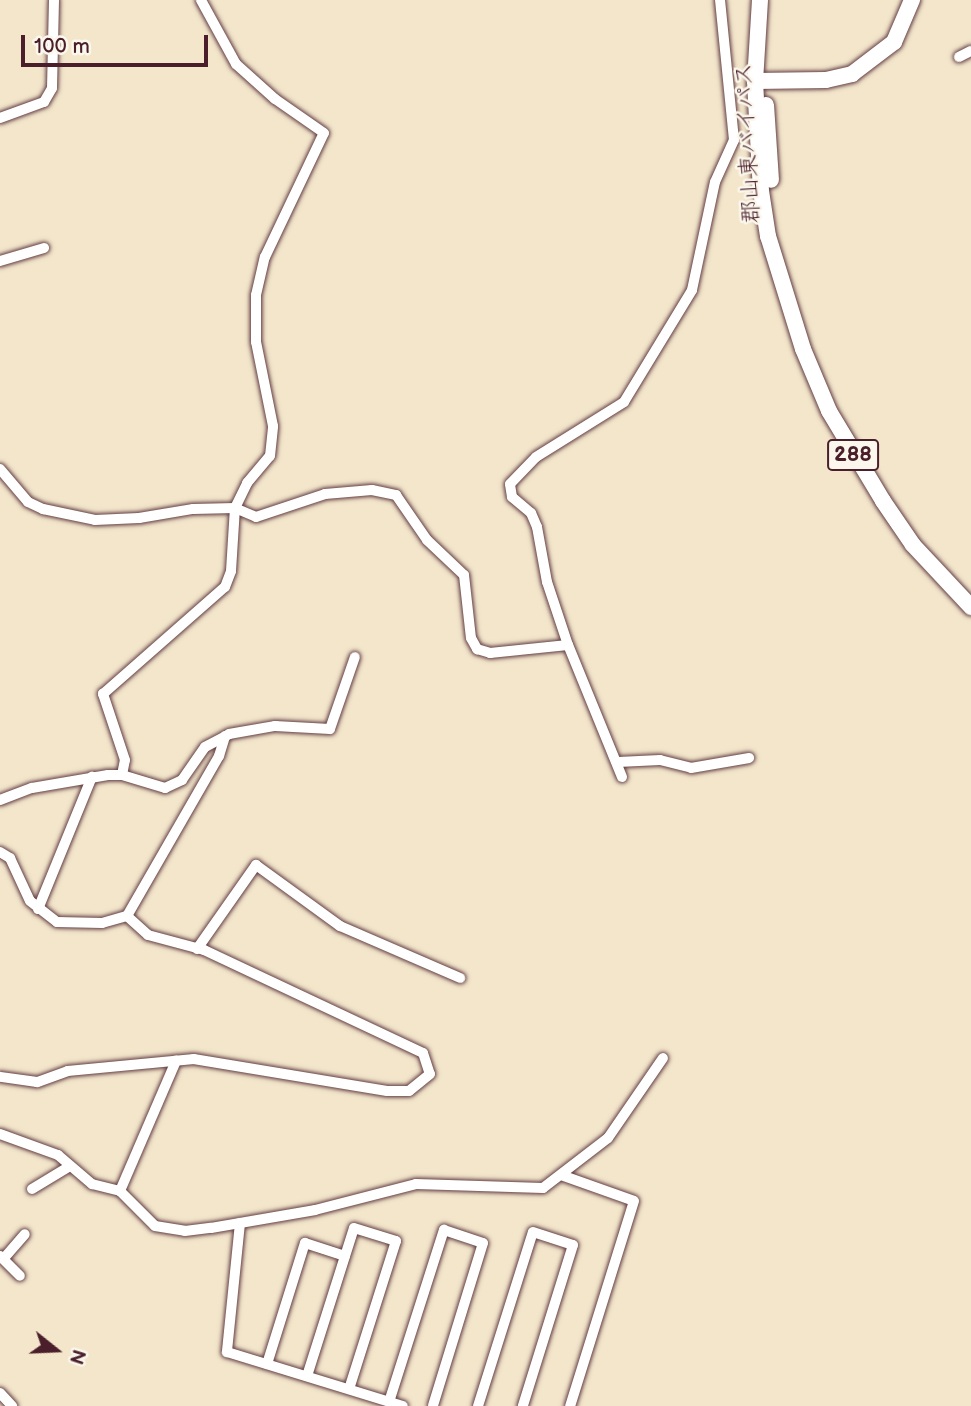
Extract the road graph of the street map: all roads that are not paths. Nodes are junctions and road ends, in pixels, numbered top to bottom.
1 (54, 0) edge
2 (201, 0) edge
3 (720, 0) edge
4 (760, 0) edge
5 (769, 0) edge
6 (912, 0) edge
7 (971, 51) edge
8 (959, 57) dead end
9 (760, 81) junction
10 (0, 118) edge
11 (44, 248) dead end
12 (0, 261) edge
13 (0, 469) edge
14 (235, 508) junction
15 (969, 605) edge
16 (568, 645) junction
17 (355, 657) dead end
18 (225, 736) junction
19 (749, 758) dead end
20 (618, 762) junction
21 (122, 775) junction
22 (92, 777) junction
23 (622, 777) dead end
24 (0, 800) edge
25 (0, 852) edge
26 (38, 909) junction
27 (127, 916) junction
28 (197, 948) junction
29 (460, 978) dead end
30 (663, 1058) dead end
31 (176, 1061) junction
32 (0, 1077) edge
33 (0, 1134) edge
34 (70, 1166) junction
35 (561, 1175) junction
36 (32, 1189) dead end
37 (120, 1191) junction
38 (240, 1223) junction
39 (25, 1234) dead end
40 (2, 1256) edge
41 (345, 1256) junction
42 (20, 1276) dead end
43 (267, 1364) junction
44 (307, 1376) junction
45 (349, 1389) junction
46 (0, 1393) edge
47 (389, 1402) junction
48 (12, 1406) edge
49 (403, 1406) edge
50 (433, 1406) edge
51 (478, 1406) edge
52 (523, 1406) edge
53 (569, 1406) edge

1 - 10 street
2 - 14 street
3 - 16 street
4 - 9 highway, 郡山東バイパス / 288
5 - 9 highway, 郡山東バイパス / 288
6 - 9 highway
7 - 8 street
9 - 15 highway, 郡山東バイパス / 288
11 - 12 street
13 - 14 street
14 - 16 street
14 - 21 street
16 - 20 street
17 - 18 street
18 - 21 street
18 - 27 street
19 - 20 street
20 - 23 street
21 - 22 street
22 - 24 street
22 - 26 street
25 - 26 street
26 - 27 street
27 - 28 street
28 - 29 street
28 - 31 street
30 - 35 street
31 - 32 street
31 - 37 street
33 - 34 street
34 - 36 street
34 - 37 street
35 - 38 street
35 - 53 street
37 - 38 street
38 - 43 street
39 - 40 street
40 - 42 street
41 - 43 street
41 - 44 street
41 - 45 street
43 - 44 street
44 - 45 street
45 - 47 street
46 - 48 street
47 - 49 street
47 - 50 street
51 - 52 street

